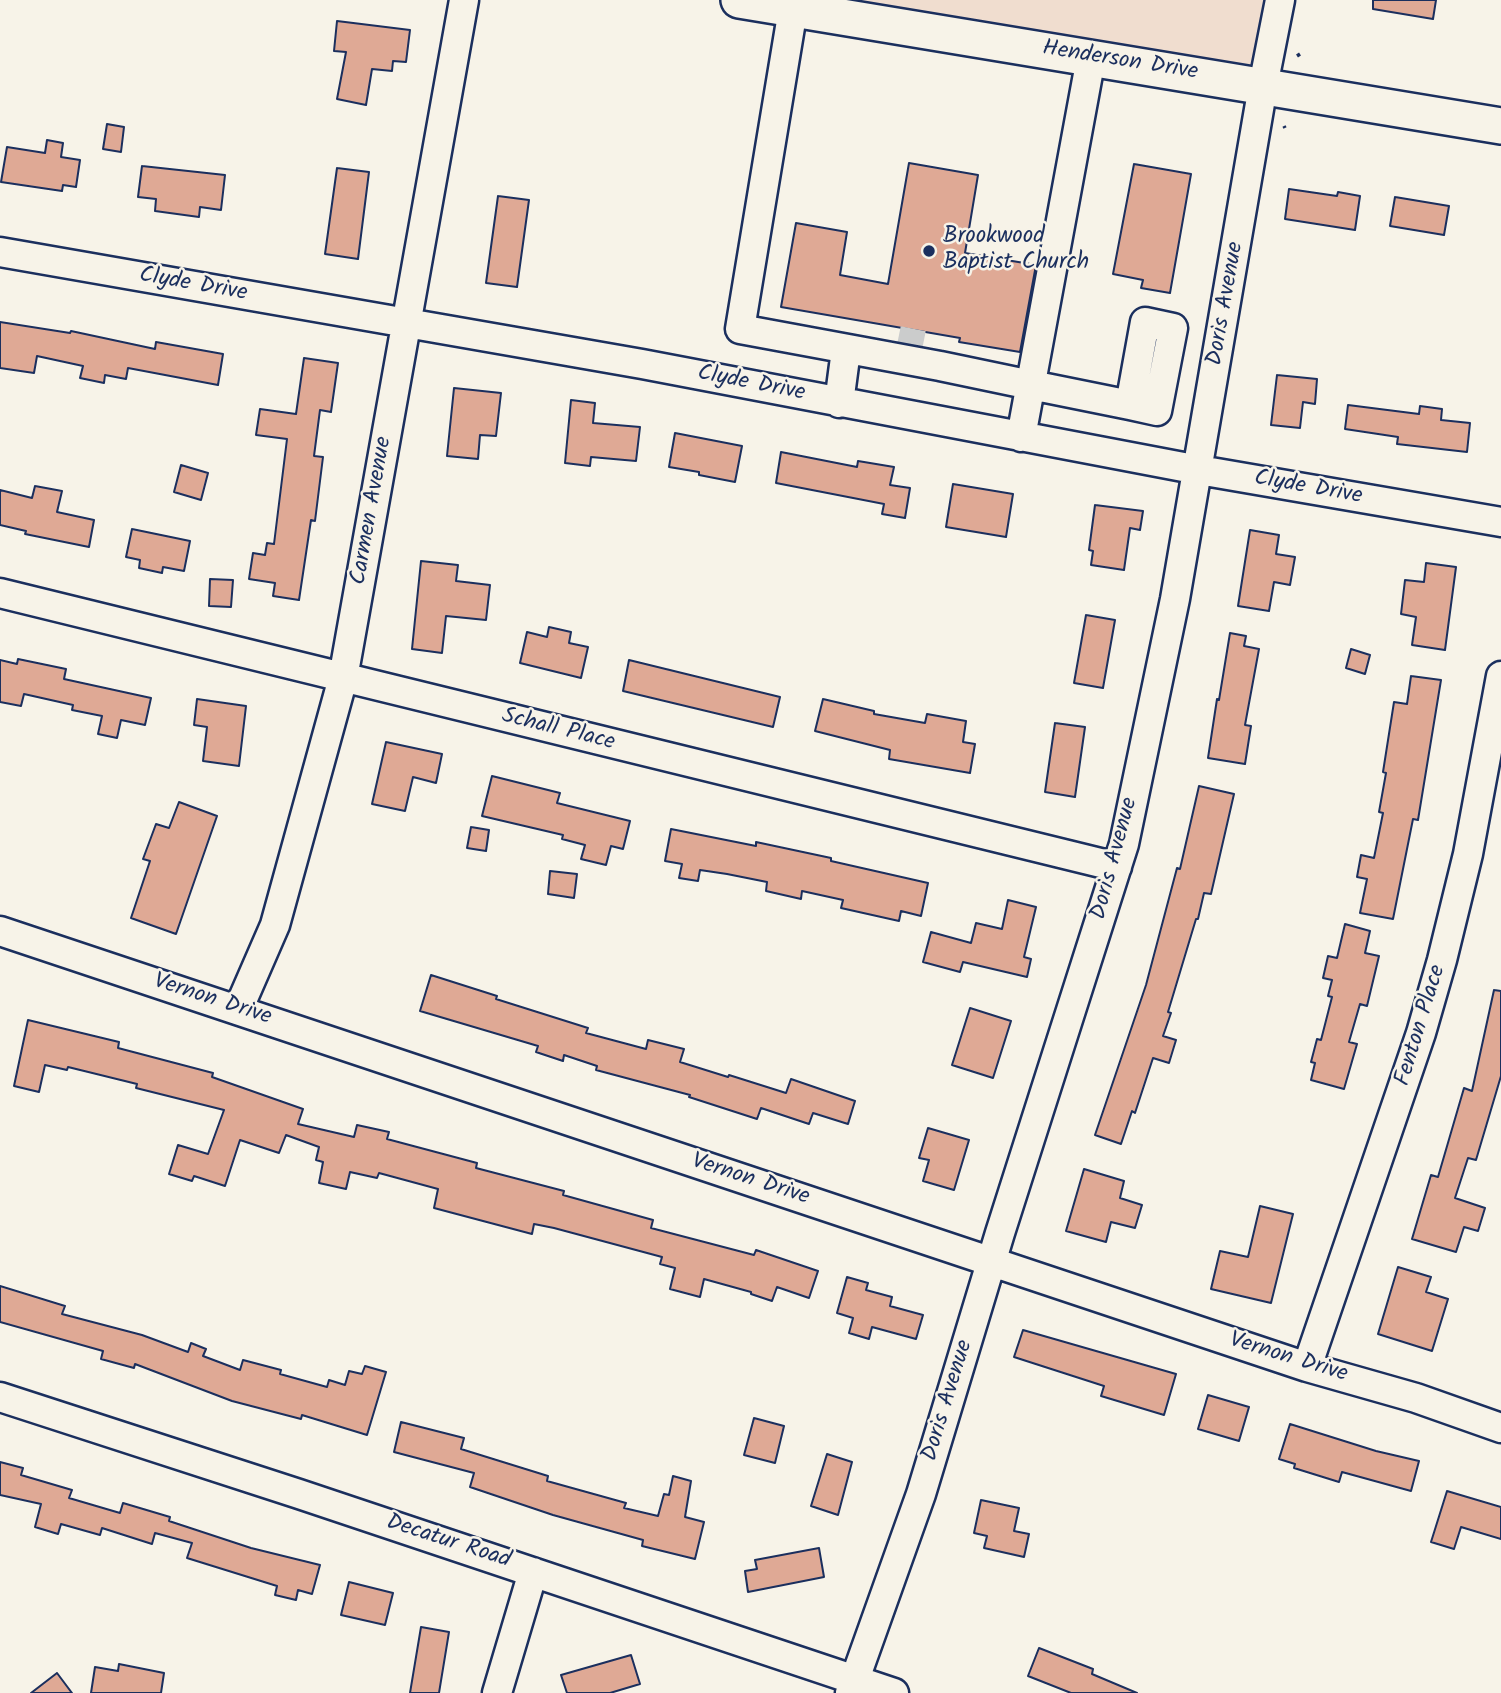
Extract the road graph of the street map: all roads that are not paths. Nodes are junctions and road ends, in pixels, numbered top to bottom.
1 (464, 0) edge
2 (739, 0) edge
3 (1280, 0) edge
4 (793, 9) junction
5 (1091, 58) junction
6 (1263, 86) junction
7 (1501, 126) edge
8 (0, 252) edge
9 (406, 323) junction
10 (846, 350) junction
11 (1031, 384) junction
12 (839, 402) junction
13 (1130, 405) dead end
14 (1021, 437) junction
15 (1199, 470) junction
16 (1501, 522) edge
17 (0, 593) edge
18 (1501, 676) edge
19 (343, 678) junction
20 (1117, 867) junction
21 (0, 931) edge
22 (238, 1010) junction
23 (992, 1261) junction
24 (1307, 1367) junction
25 (0, 1397) edge
26 (1501, 1428) edge
27 (533, 1572) junction
28 (853, 1686) edge
29 (497, 1693) edge
30 (894, 1693) edge

1 - 9 street, Carmen Avenue
2 - 4 main road, Henderson Drive
3 - 6 street, Doris Avenue
4 - 5 main road, Henderson Drive
4 - 10 street
5 - 6 main road, Henderson Drive
5 - 11 street
6 - 7 main road, Henderson Drive
6 - 15 street, Doris Avenue
8 - 9 street, Clyde Drive
9 - 12 street, Clyde Drive
9 - 19 street, Carmen Avenue
10 - 11 street
10 - 12 street
11 - 13 street
11 - 14 street
12 - 14 street, Clyde Drive
14 - 15 street, Clyde Drive
15 - 16 street, Clyde Drive
15 - 20 street, Doris Avenue
17 - 19 street, Schall Place
18 - 24 street, Fenton Place
19 - 20 street, Schall Place
19 - 22 street, Carmen Avenue
20 - 23 street, Doris Avenue
21 - 22 street, Vernon Drive
22 - 23 street, Vernon Drive
23 - 24 street, Vernon Drive
23 - 28 street, Doris Avenue
24 - 26 street, Vernon Drive
25 - 27 street, Decatur Road
27 - 28 street, Decatur Road
27 - 29 street
28 - 30 street, Decatur Road

